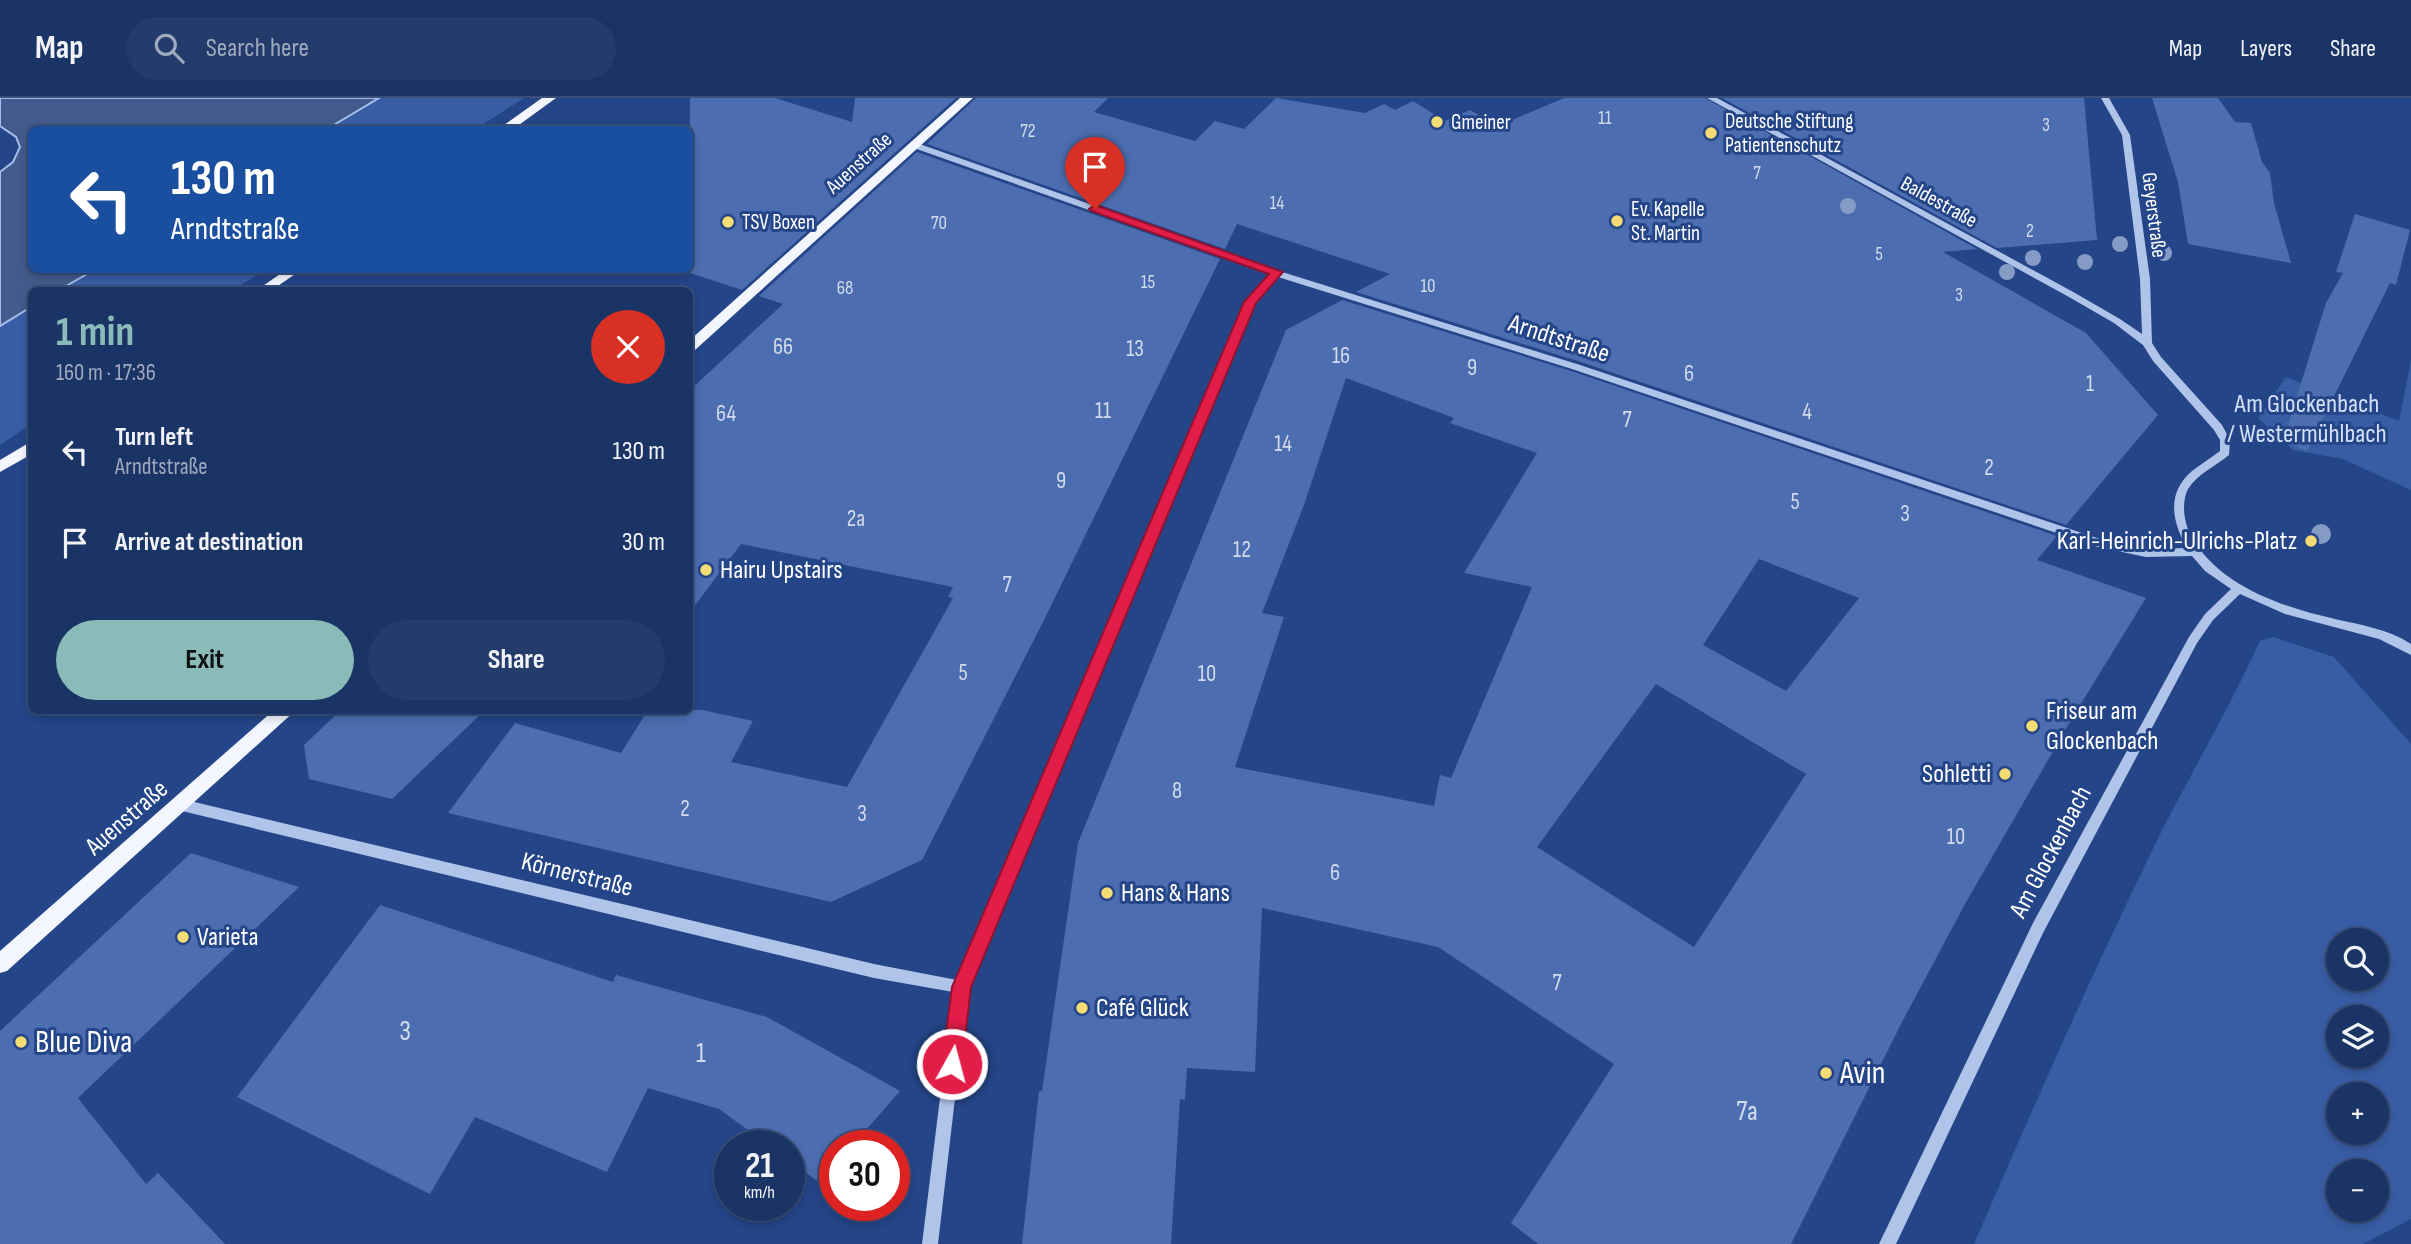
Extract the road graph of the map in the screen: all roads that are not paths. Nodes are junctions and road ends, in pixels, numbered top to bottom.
1 (550, 98) edge
2 (967, 98) edge
3 (1711, 98) edge
4 (2105, 98) edge
5 (509, 126) edge
6 (914, 145) junction
7 (1276, 272) junction
8 (289, 273) edge
9 (268, 287) edge
10 (2147, 343) junction
11 (693, 344) edge
12 (28, 449) edge
13 (0, 467) edge
14 (2196, 552) junction
15 (2239, 588) junction
16 (2411, 650) edge
17 (283, 714) edge
18 (183, 805) junction
19 (0, 964) edge
20 (961, 987) junction
21 (930, 1244) edge
22 (1887, 1244) edge

1 - 5 main road
2 - 6 main road, Auenstraße
3 - 10 street, Baldestraße
4 - 10 street, Geyerstraße
6 - 7 street, Arndtstraße
6 - 11 main road, Auenstraße
7 - 14 street, Arndtstraße
7 - 20 street
8 - 9 main road
10 - 14 street
12 - 13 main road
14 - 15 street
15 - 16 street
15 - 22 street, Am Glockenbach
17 - 18 main road, Auenstraße
18 - 19 main road, Auenstraße
18 - 20 street, Körnerstraße
20 - 21 street

